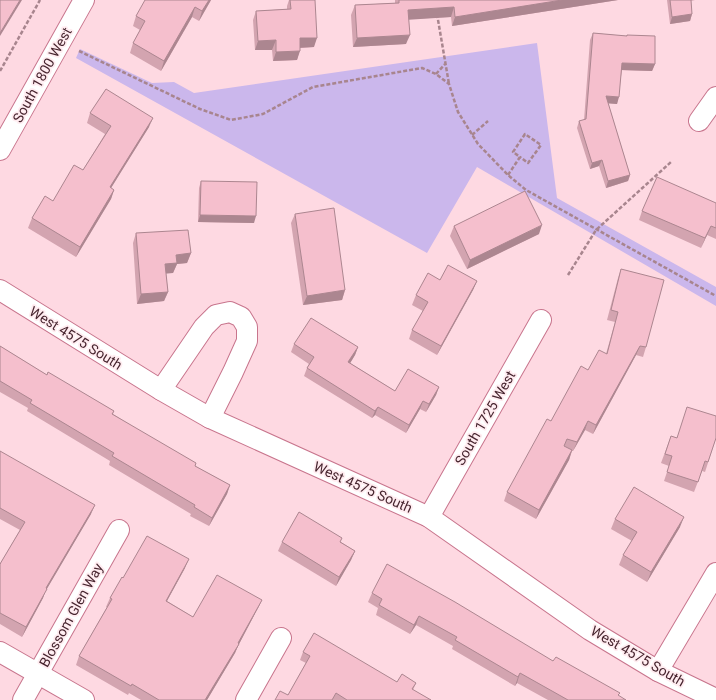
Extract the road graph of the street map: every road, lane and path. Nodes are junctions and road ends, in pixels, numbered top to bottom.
1 (40, 0) edge
2 (84, 0) edge
3 (436, 7) edge
4 (78, 50) dead end
5 (445, 64) junction
6 (0, 71) edge
7 (436, 74) junction
8 (448, 84) junction
9 (716, 97) edge
10 (488, 121) dead end
11 (699, 121) dead end
12 (472, 135) junction
13 (0, 150) edge
14 (520, 157) junction
15 (671, 162) dead end
16 (508, 175) junction
17 (596, 230) junction
18 (568, 276) dead end
19 (0, 290) edge
20 (716, 296) edge
21 (541, 320) dead end
22 (161, 390) junction
23 (210, 418) junction
24 (429, 516) junction
25 (118, 530) dead end
26 (716, 574) edge
27 (281, 638) dead end
28 (0, 652) edge
29 (658, 671) junction
30 (38, 674) junction
31 (716, 699) edge
32 (23, 700) edge
33 (84, 700) edge
34 (246, 700) edge

1 - 6 path
2 - 13 street, South 1800 West
3 - 5 path
4 - 7 path
5 - 7 path
5 - 8 path
7 - 8 path
8 - 12 path
9 - 11 street
10 - 12 path
12 - 16 path
14 - 14 path
14 - 16 path
15 - 17 path
16 - 17 path
17 - 18 path
17 - 20 path
19 - 22 street, West 4575 South
21 - 24 street, South 1725 West
22 - 23 street, West 4575 South
22 - 23 street
23 - 24 street, West 4575 South
24 - 29 street, West 4575 South
25 - 30 street, Blossom Glen Way
26 - 29 street
27 - 34 street
28 - 30 street
29 - 31 street, West 4575 South
30 - 32 street, Blossom Glen Way
30 - 33 street

